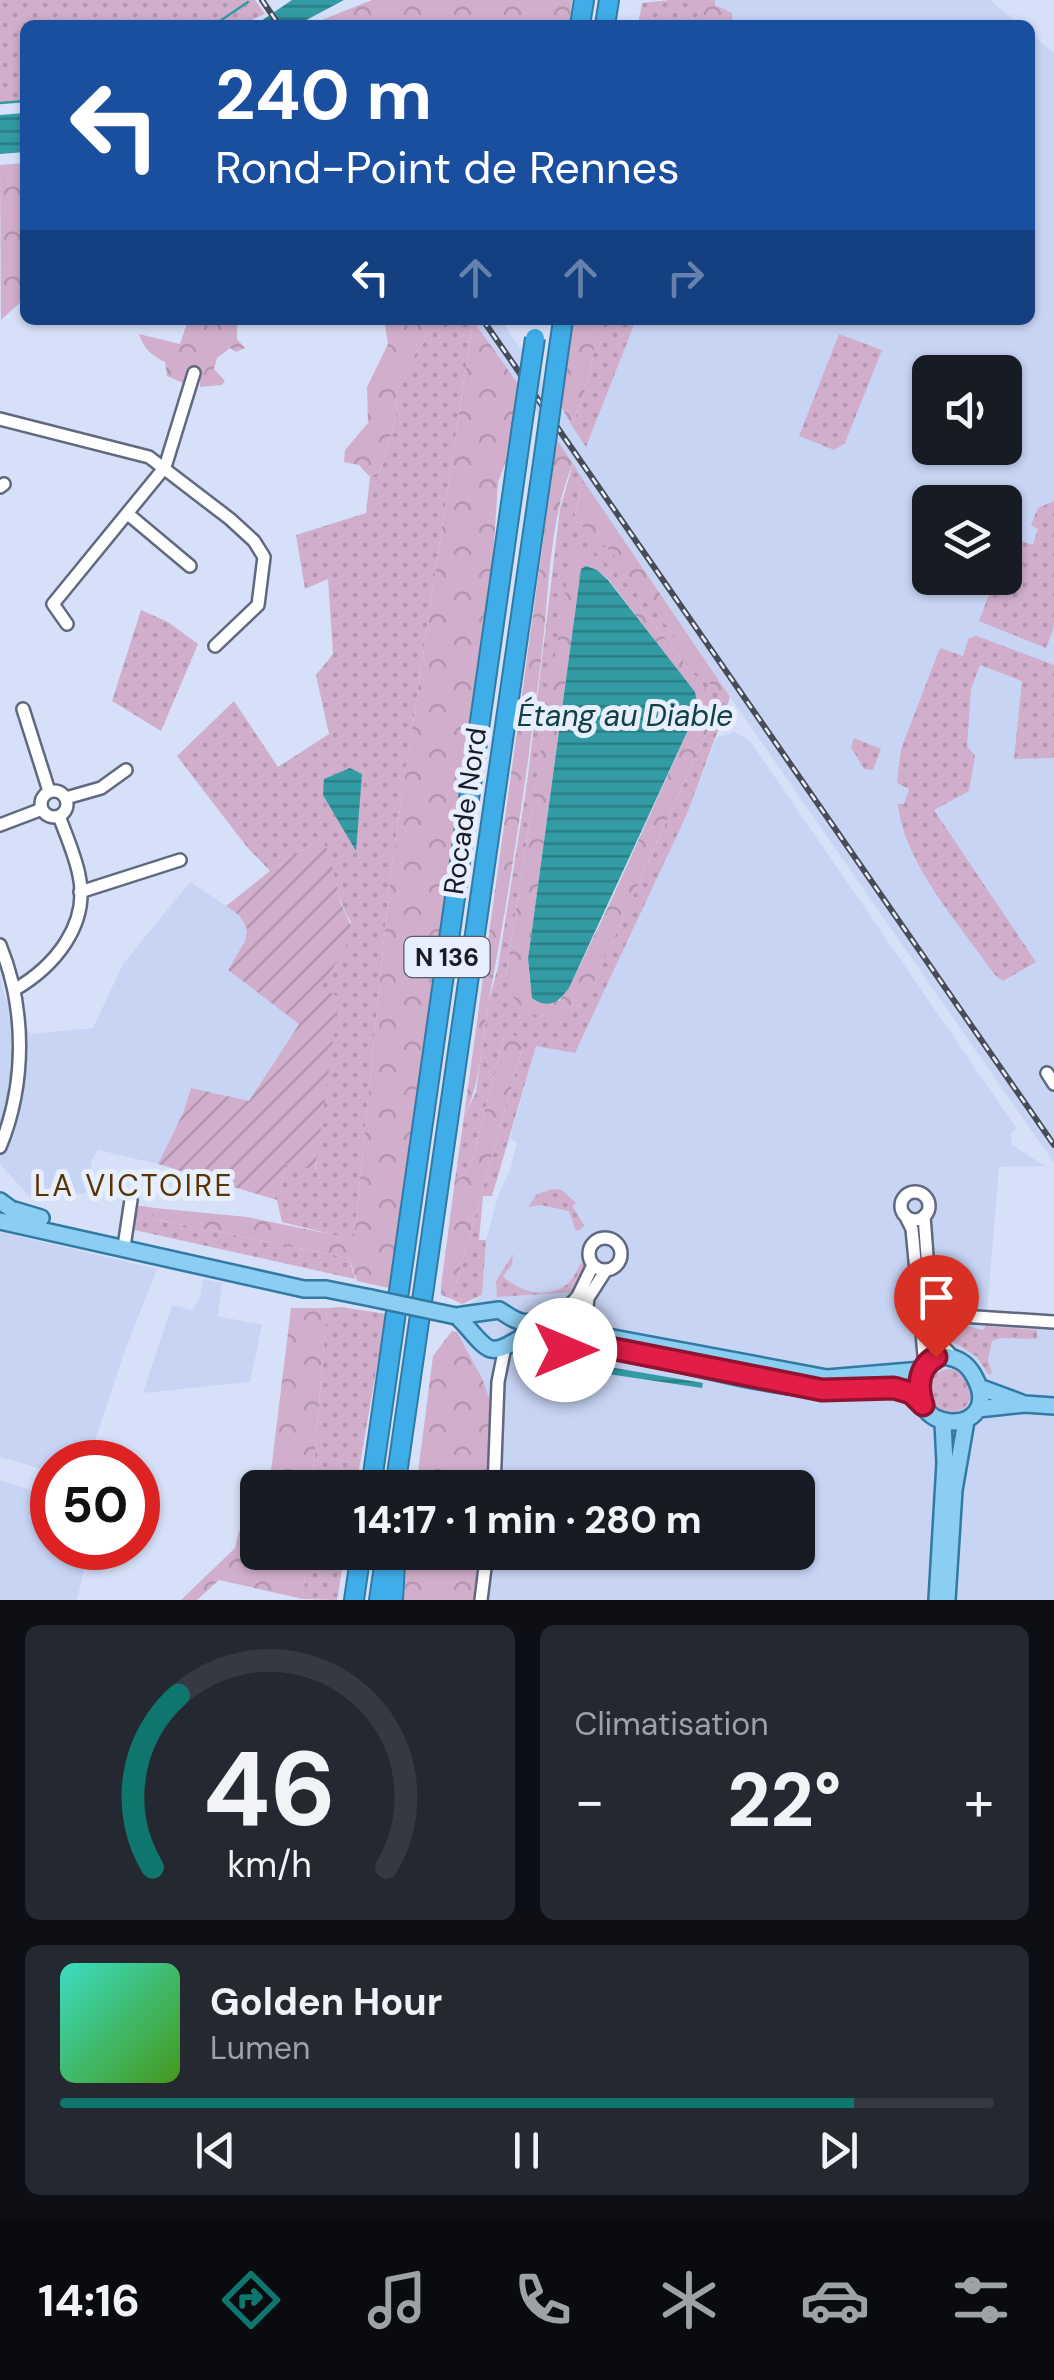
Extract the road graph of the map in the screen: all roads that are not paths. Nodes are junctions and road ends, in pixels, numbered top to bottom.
1 (562, 325) edge
2 (536, 329) edge
3 (194, 373) dead end
4 (0, 420) edge
5 (165, 467) junction
6 (128, 514) junction
7 (190, 566) dead end
8 (66, 624) dead end
9 (214, 646) dead end
10 (23, 709) dead end
11 (126, 770) dead end
12 (49, 792) junction
13 (66, 798) junction
14 (42, 810) junction
15 (59, 816) junction
16 (0, 824) edge
17 (180, 860) dead end
18 (80, 892) junction
19 (0, 945) edge
20 (14, 990) junction
21 (9, 1118) junction
22 (0, 1137) edge
23 (0, 1147) edge
24 (131, 1200) dead end
25 (0, 1201) edge
26 (905, 1216) junction
27 (924, 1216) junction
28 (0, 1221) edge
29 (125, 1235) junction
30 (593, 1265) junction
31 (606, 1270) junction
32 (326, 1288) junction
33 (570, 1306) junction
34 (482, 1314) junction
35 (930, 1314) junction
36 (456, 1316) junction
37 (548, 1316) junction
38 (512, 1318) junction
39 (588, 1320) junction
40 (1054, 1322) edge
41 (481, 1340) junction
42 (551, 1343) junction
43 (507, 1345) junction
44 (582, 1345) junction
45 (954, 1358) junction
46 (924, 1368) junction
47 (498, 1382) junction
48 (979, 1387) junction
49 (1026, 1404) junction
50 (923, 1405) junction
51 (1054, 1406) edge
52 (972, 1415) junction
53 (944, 1423) junction
54 (373, 1470) edge
55 (401, 1470) edge
56 (495, 1470) edge
57 (358, 1570) edge
58 (383, 1570) edge
59 (395, 1570) edge
60 (485, 1570) edge
61 (354, 1600) edge
62 (379, 1600) edge
63 (393, 1600) edge
64 (481, 1600) edge
65 (936, 1600) edge
66 (947, 1600) edge

1 - 55 highway, Rocade Nord / N 136, bridge
2 - 54 highway, Rocade Nord / N 136, bridge
3 - 5 street
4 - 5 street
5 - 6 street
5 - 9 street
6 - 7 street
6 - 8 street
10 - 12 street
11 - 13 street
12 - 13 street
12 - 14 street
13 - 15 street
14 - 15 street
14 - 16 street
15 - 18 street
17 - 18 street
18 - 20 street
19 - 20 street
20 - 21 street
21 - 22 street
21 - 23 street
24 - 29 street
25 - 29 main road
26 - 27 street
26 - 27 street
26 - 46 street
27 - 35 street
28 - 32 main road
29 - 32 main road
30 - 31 street
30 - 31 street
30 - 33 street
31 - 39 street
32 - 36 main road, bridge
33 - 37 main road
33 - 39 main road
34 - 36 main road
34 - 38 main road
34 - 41 main road
35 - 40 street
35 - 45 street
36 - 41 main road
37 - 38 main road
37 - 42 main road
38 - 43 main road
39 - 44 main road
39 - 46 main road
41 - 43 main road
41 - 47 street
42 - 43 main road
42 - 44 main road
43 - 47 street
44 - 50 main road
45 - 46 main road
45 - 48 main road
46 - 50 main road
47 - 56 street
48 - 49 main road
48 - 52 main road
49 - 51 main road
49 - 52 main road
50 - 53 main road
52 - 53 main road
52 - 66 main road
53 - 65 main road
57 - 61 highway
58 - 62 highway
59 - 63 highway
60 - 64 street

